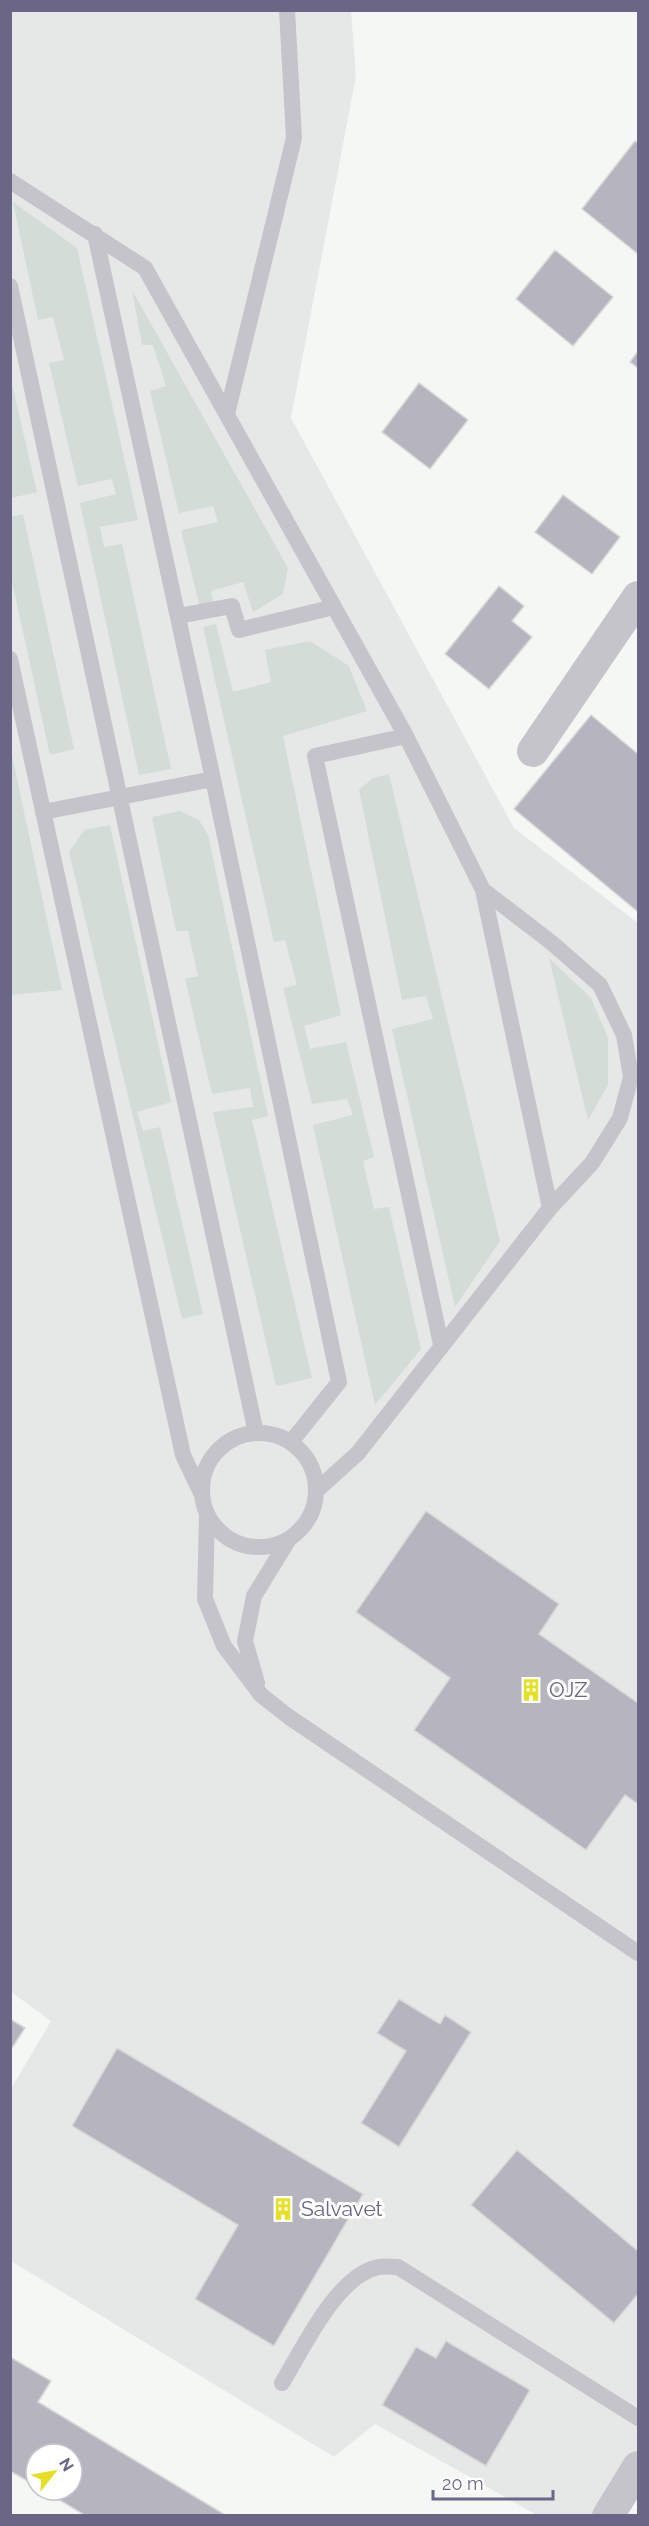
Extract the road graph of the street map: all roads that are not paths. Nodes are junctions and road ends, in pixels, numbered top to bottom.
1 (287, 10) edge
2 (10, 181) edge
3 (95, 234) junction
4 (10, 286) edge
5 (227, 414) junction
6 (639, 597) edge
7 (334, 607) junction
8 (178, 616) junction
9 (10, 659) edge
10 (406, 736) junction
11 (532, 751) dead end
12 (213, 779) junction
13 (120, 797) junction
14 (43, 812) junction
15 (483, 890) junction
16 (550, 1208) junction
17 (441, 1344) junction
18 (256, 1433) junction
19 (291, 1442) junction
20 (316, 1491) junction
21 (202, 1495) junction
22 (207, 1514) junction
23 (289, 1539) junction
24 (261, 1695) junction
25 (639, 1953) edge
26 (282, 2383) dead end
27 (639, 2418) edge
28 (639, 2467) edge
29 (619, 2511) edge

1 - 5 lane
2 - 3 lane
3 - 5 lane
3 - 8 lane
4 - 13 lane
5 - 7 lane
6 - 11 street
7 - 8 lane
7 - 10 lane
8 - 12 lane
9 - 14 lane
10 - 15 lane
10 - 17 lane
12 - 13 lane
12 - 19 lane
13 - 14 lane
13 - 18 lane
14 - 21 lane
15 - 16 lane
15 - 16 lane
16 - 17 lane
17 - 20 lane
18 - 19 lane
18 - 21 lane
19 - 20 lane
20 - 23 lane
21 - 22 lane
22 - 23 lane
22 - 24 lane
23 - 24 lane
24 - 25 lane
26 - 27 lane
28 - 29 street

